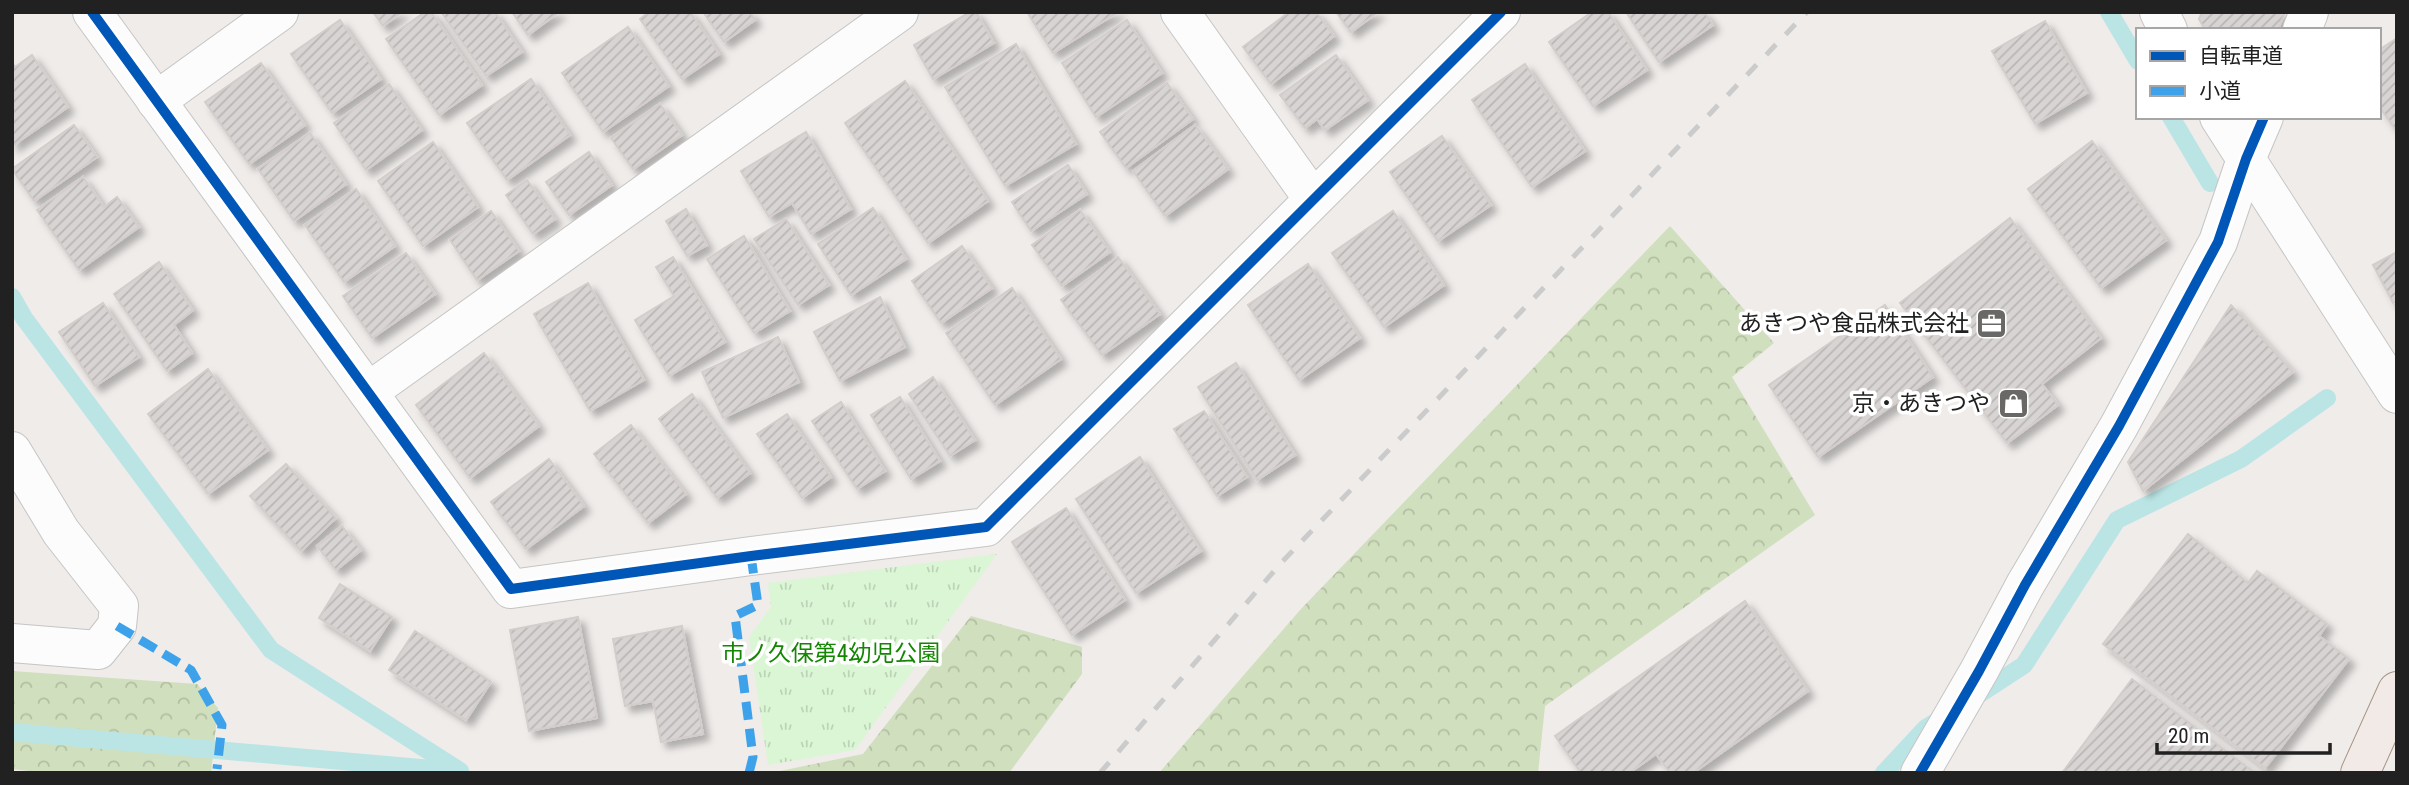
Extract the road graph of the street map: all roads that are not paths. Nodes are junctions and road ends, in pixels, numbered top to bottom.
1 (92, 12) edge
2 (279, 12) edge
3 (899, 12) edge
4 (1180, 12) edge
5 (1501, 12) edge
6 (2159, 12) edge
7 (2167, 28) edge
8 (156, 101) junction
9 (2220, 119) edge
10 (2263, 119) edge
11 (2246, 159) junction
12 (1313, 199) junction
13 (368, 392) junction
14 (2397, 394) edge
15 (12, 451) edge
16 (12, 643) edge
17 (2397, 691) edge
18 (1920, 773) edge
19 (2360, 773) edge

1 - 8 street
2 - 8 street
3 - 13 street
4 - 12 street
5 - 12 street
6 - 7 street
8 - 13 street
9 - 11 street
10 - 11 street
11 - 14 street
11 - 18 street
12 - 13 street
15 - 16 street
17 - 19 main road

